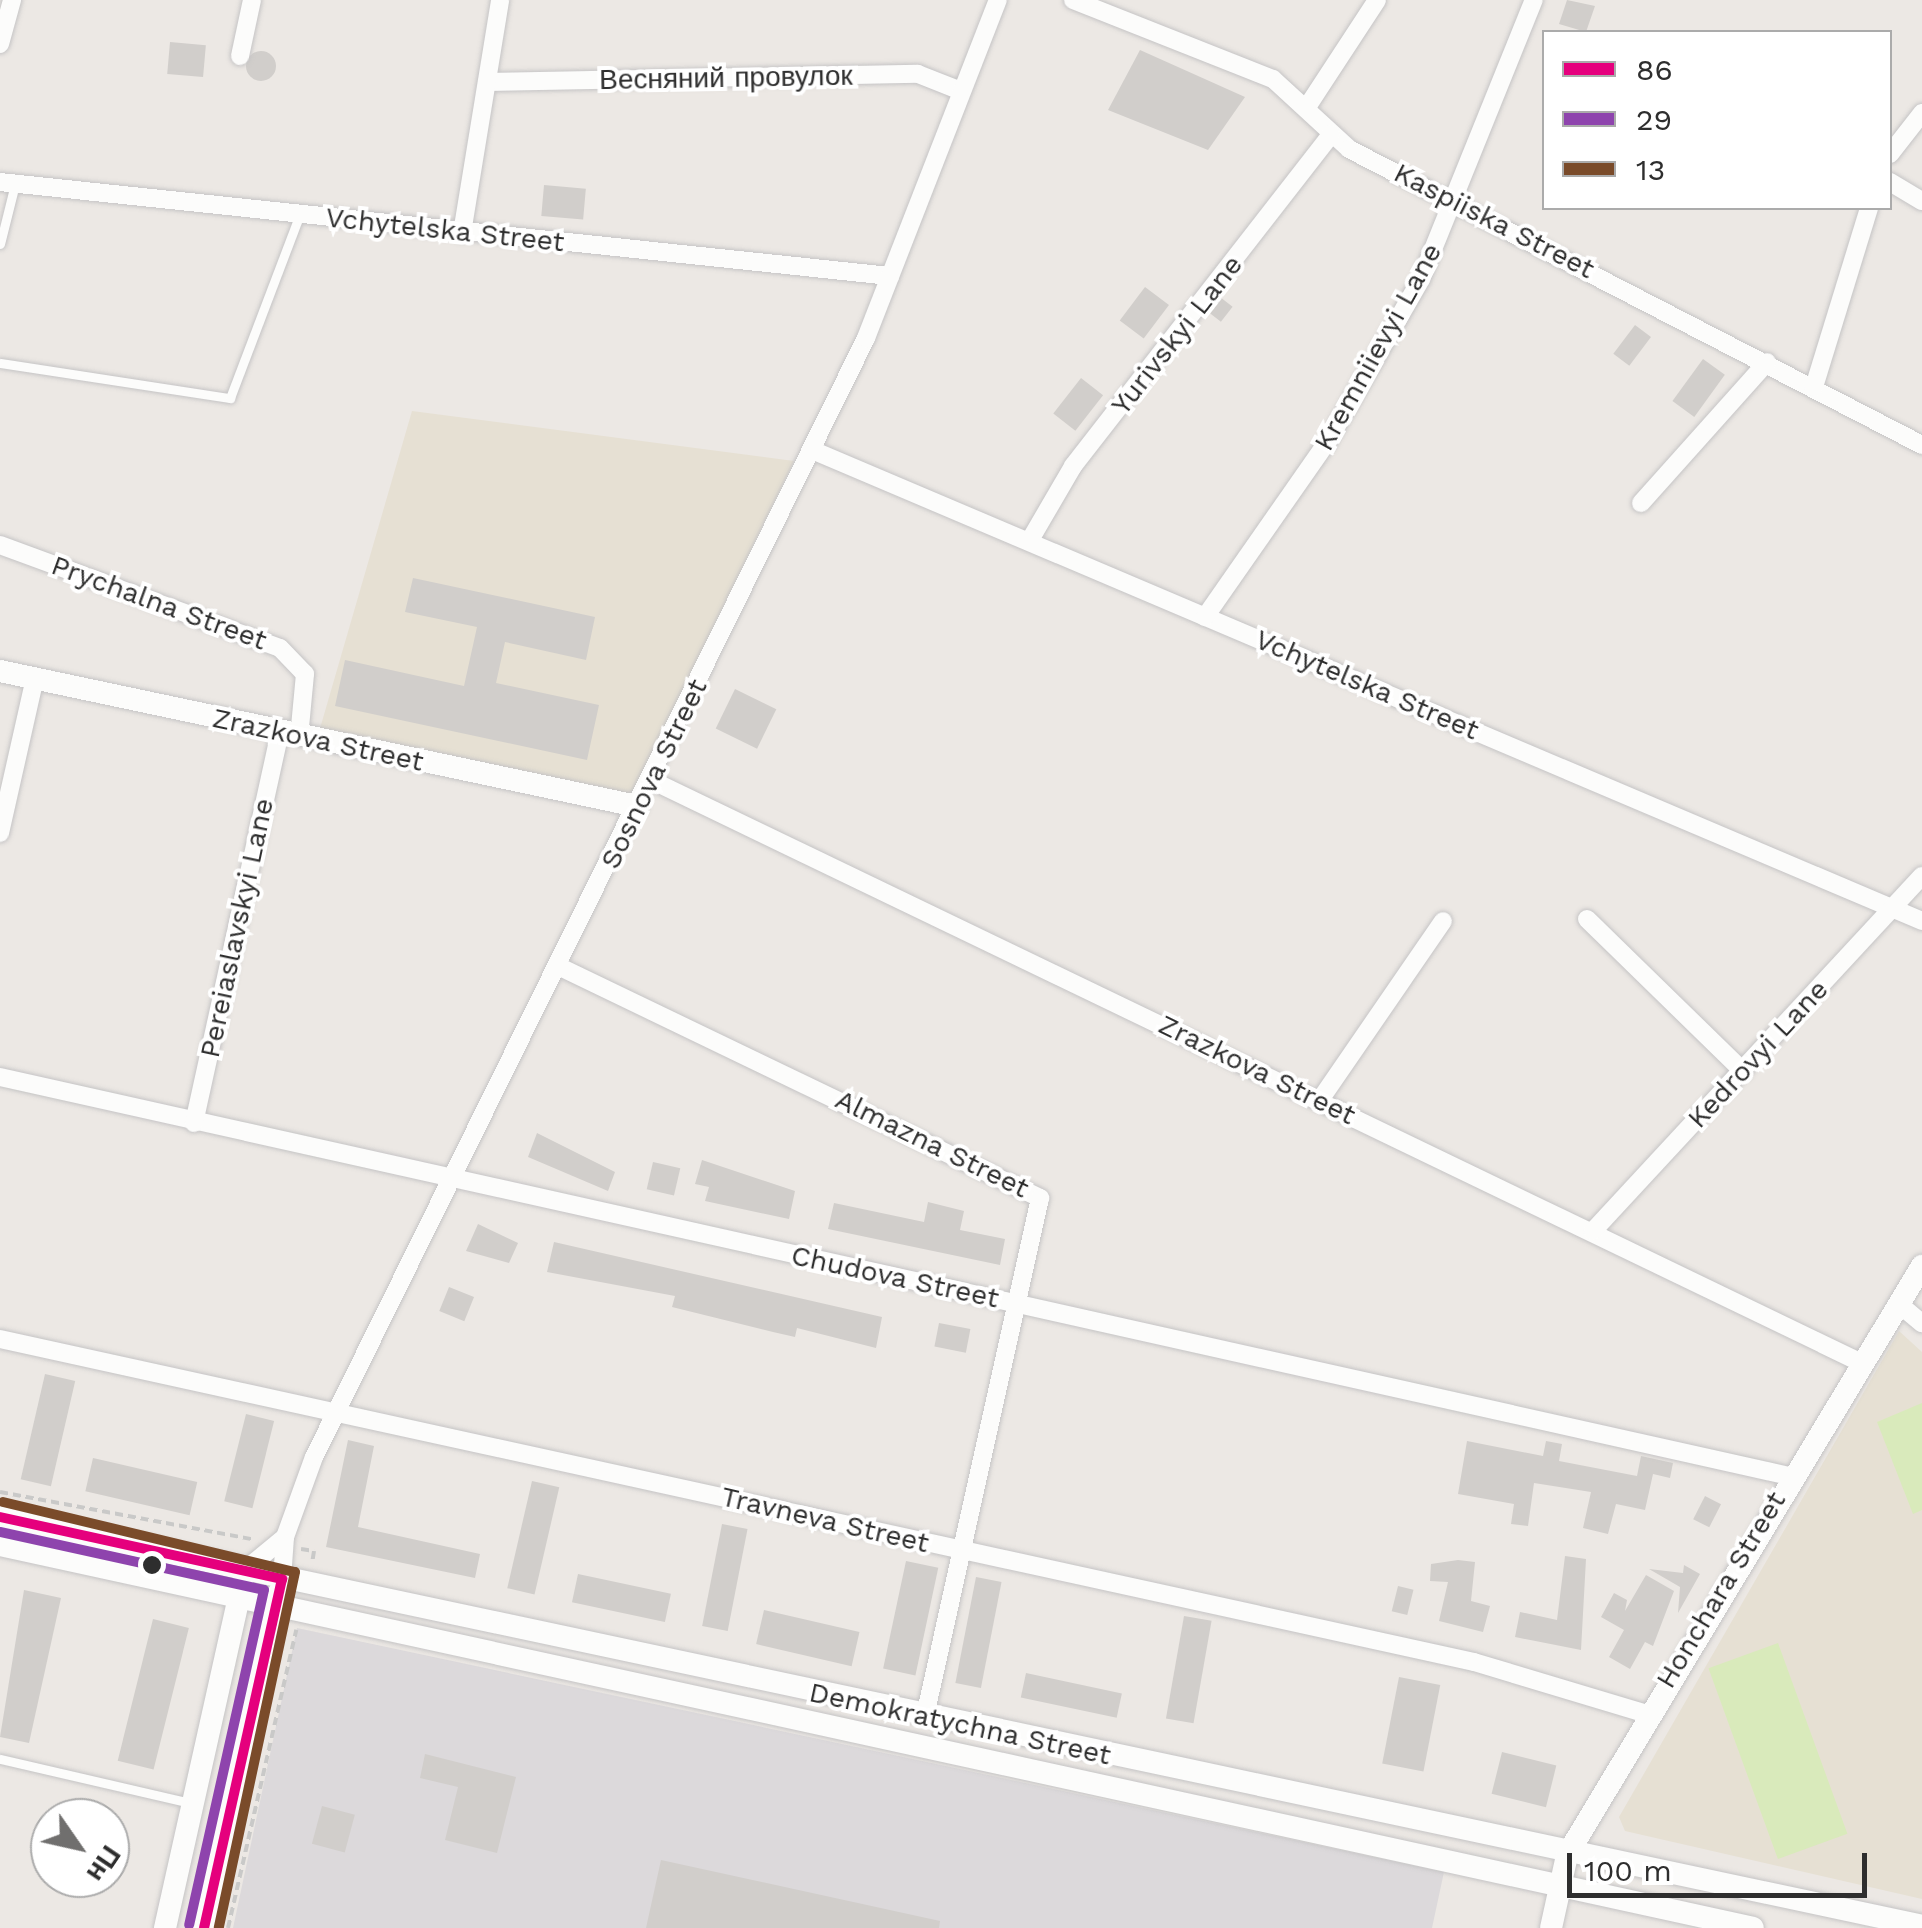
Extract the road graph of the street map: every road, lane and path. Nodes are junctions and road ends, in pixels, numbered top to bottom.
1 (12, 0) edge
2 (252, 0) edge
3 (500, 0) edge
4 (998, 0) edge
5 (1073, 0) edge
6 (1377, 0) edge
7 (1534, 0) edge
8 (0, 44) edge
9 (240, 56) dead end
10 (486, 82) junction
11 (961, 91) junction
12 (1309, 104) junction
13 (1922, 112) edge
14 (1330, 135) junction
15 (1892, 151) edge
16 (7, 183) edge
17 (1892, 183) edge
18 (1457, 200) junction
19 (1922, 201) edge
20 (1868, 210) edge
21 (300, 214) junction
22 (462, 233) junction
23 (0, 244) edge
24 (890, 276) junction
25 (1767, 362) junction
26 (0, 364) edge
27 (1814, 387) junction
28 (1922, 445) edge
29 (812, 450) junction
30 (1641, 504) dead end
31 (1030, 540) junction
32 (0, 546) edge
33 (1205, 616) junction
34 (0, 671) edge
35 (35, 678) junction
36 (290, 734) junction
37 (651, 780) junction
38 (637, 806) junction
39 (0, 832) edge
40 (1922, 876) edge
41 (1892, 912) junction
42 (1587, 919) dead end
43 (1442, 920) dead end
44 (1922, 922) edge
45 (560, 967) junction
46 (1743, 1071) junction
47 (0, 1077) edge
48 (1320, 1100) junction
49 (194, 1124) junction
50 (456, 1179) junction
51 (1593, 1231) junction
52 (1922, 1266) edge
53 (1020, 1303) junction
54 (1899, 1304) junction
55 (1922, 1323) edge
56 (0, 1338) edge
57 (1862, 1363) junction
58 (336, 1409) junction
59 (1790, 1476) junction
60 (0, 1492) edge
61 (0, 1517) edge
62 (283, 1543) junction
63 (0, 1545) edge
64 (963, 1552) junction
65 (245, 1570) junction
66 (282, 1579) junction
67 (307, 1584) junction
68 (239, 1596) junction
69 (276, 1605) junction
70 (301, 1610) junction
71 (1647, 1714) junction
72 (925, 1716) junction
73 (0, 1760) edge
74 (193, 1804) junction
75 (1567, 1855) junction
76 (1559, 1886) junction
77 (1922, 1926) edge
78 (165, 1928) edge
79 (204, 1928) edge
80 (228, 1928) edge
81 (1550, 1928) edge
82 (1753, 1928) edge

1 - 8 street
2 - 9 street
3 - 10 street
4 - 11 street, Sosnova Street
5 - 12 street, Kaspiiska Street
6 - 12 street
7 - 18 street, Kremniievyi Lane
10 - 11 street, Весняний провулок
10 - 22 street
11 - 24 street, Sosnova Street
12 - 14 street, Kaspiiska Street
13 - 15 street
14 - 18 street, Kaspiiska Street
14 - 31 street, Yurivskyi Lane
16 - 21 street, Vchytelska Street
16 - 23 lane
17 - 19 street
18 - 25 street, Kaspiiska Street
18 - 33 street, Kremniievyi Lane
20 - 27 street
21 - 22 street, Vchytelska Street
21 - 26 lane
22 - 24 street, Vchytelska Street
24 - 29 street, Sosnova Street
25 - 27 street, Kaspiiska Street
25 - 30 street
27 - 28 street, Kaspiiska Street
29 - 31 street, Vchytelska Street
29 - 37 street, Sosnova Street
31 - 33 street, Vchytelska Street
32 - 36 street, Prychalna Street
33 - 41 street, Vchytelska Street
34 - 35 street, Zrazkova Street
35 - 36 street, Zrazkova Street
35 - 39 street
36 - 38 street, Zrazkova Street
36 - 49 street, Pereiaslavskyi Lane
37 - 38 street, Sosnova Street
37 - 48 street, Zrazkova Street
38 - 45 street, Sosnova Street
40 - 41 street, Kedrovyi Lane
41 - 44 street, Vchytelska Street
41 - 46 street, Kedrovyi Lane
42 - 46 street
43 - 48 street
45 - 50 street, Sosnova Street
45 - 53 street, Almazna Street
46 - 51 street, Kedrovyi Lane
47 - 49 street, Chudova Street
48 - 51 street, Zrazkova Street
49 - 50 street, Chudova Street
50 - 53 street, Chudova Street
50 - 58 street, Sosnova Street
51 - 57 street, Zrazkova Street
52 - 54 street, Honchara Street
53 - 59 street, Chudova Street
53 - 64 street, Almazna Street
54 - 55 street
54 - 57 street, Honchara Street
56 - 58 street, Travneva Street
57 - 59 street, Honchara Street
58 - 62 street, Sosnova Street
58 - 64 street, Travneva Street
59 - 71 street, Honchara Street
60 - 62 path
61 - 65 street, Demokratychna Street
62 - 65 street
62 - 66 street, Sosnova Street
62 - 67 path
63 - 68 street, Demokratychna Street
64 - 71 street, Travneva Street
64 - 72 street, Almazna Street
65 - 66 street, Demokratychna Street
65 - 68 street
66 - 67 street, Demokratychna Street
66 - 69 street
67 - 72 street, Demokratychna Street
68 - 69 street, Demokratychna Street
68 - 74 street
69 - 70 street, Demokratychna Street
69 - 79 street
70 - 76 street, Demokratychna Street
70 - 80 path
71 - 75 street, Honchara Street
72 - 75 street, Demokratychna Street
73 - 74 lane
74 - 78 street
75 - 76 street, Honchara Street
75 - 77 street, Demokratychna Street
76 - 81 street, Honchara Street
76 - 82 street, Demokratychna Street

